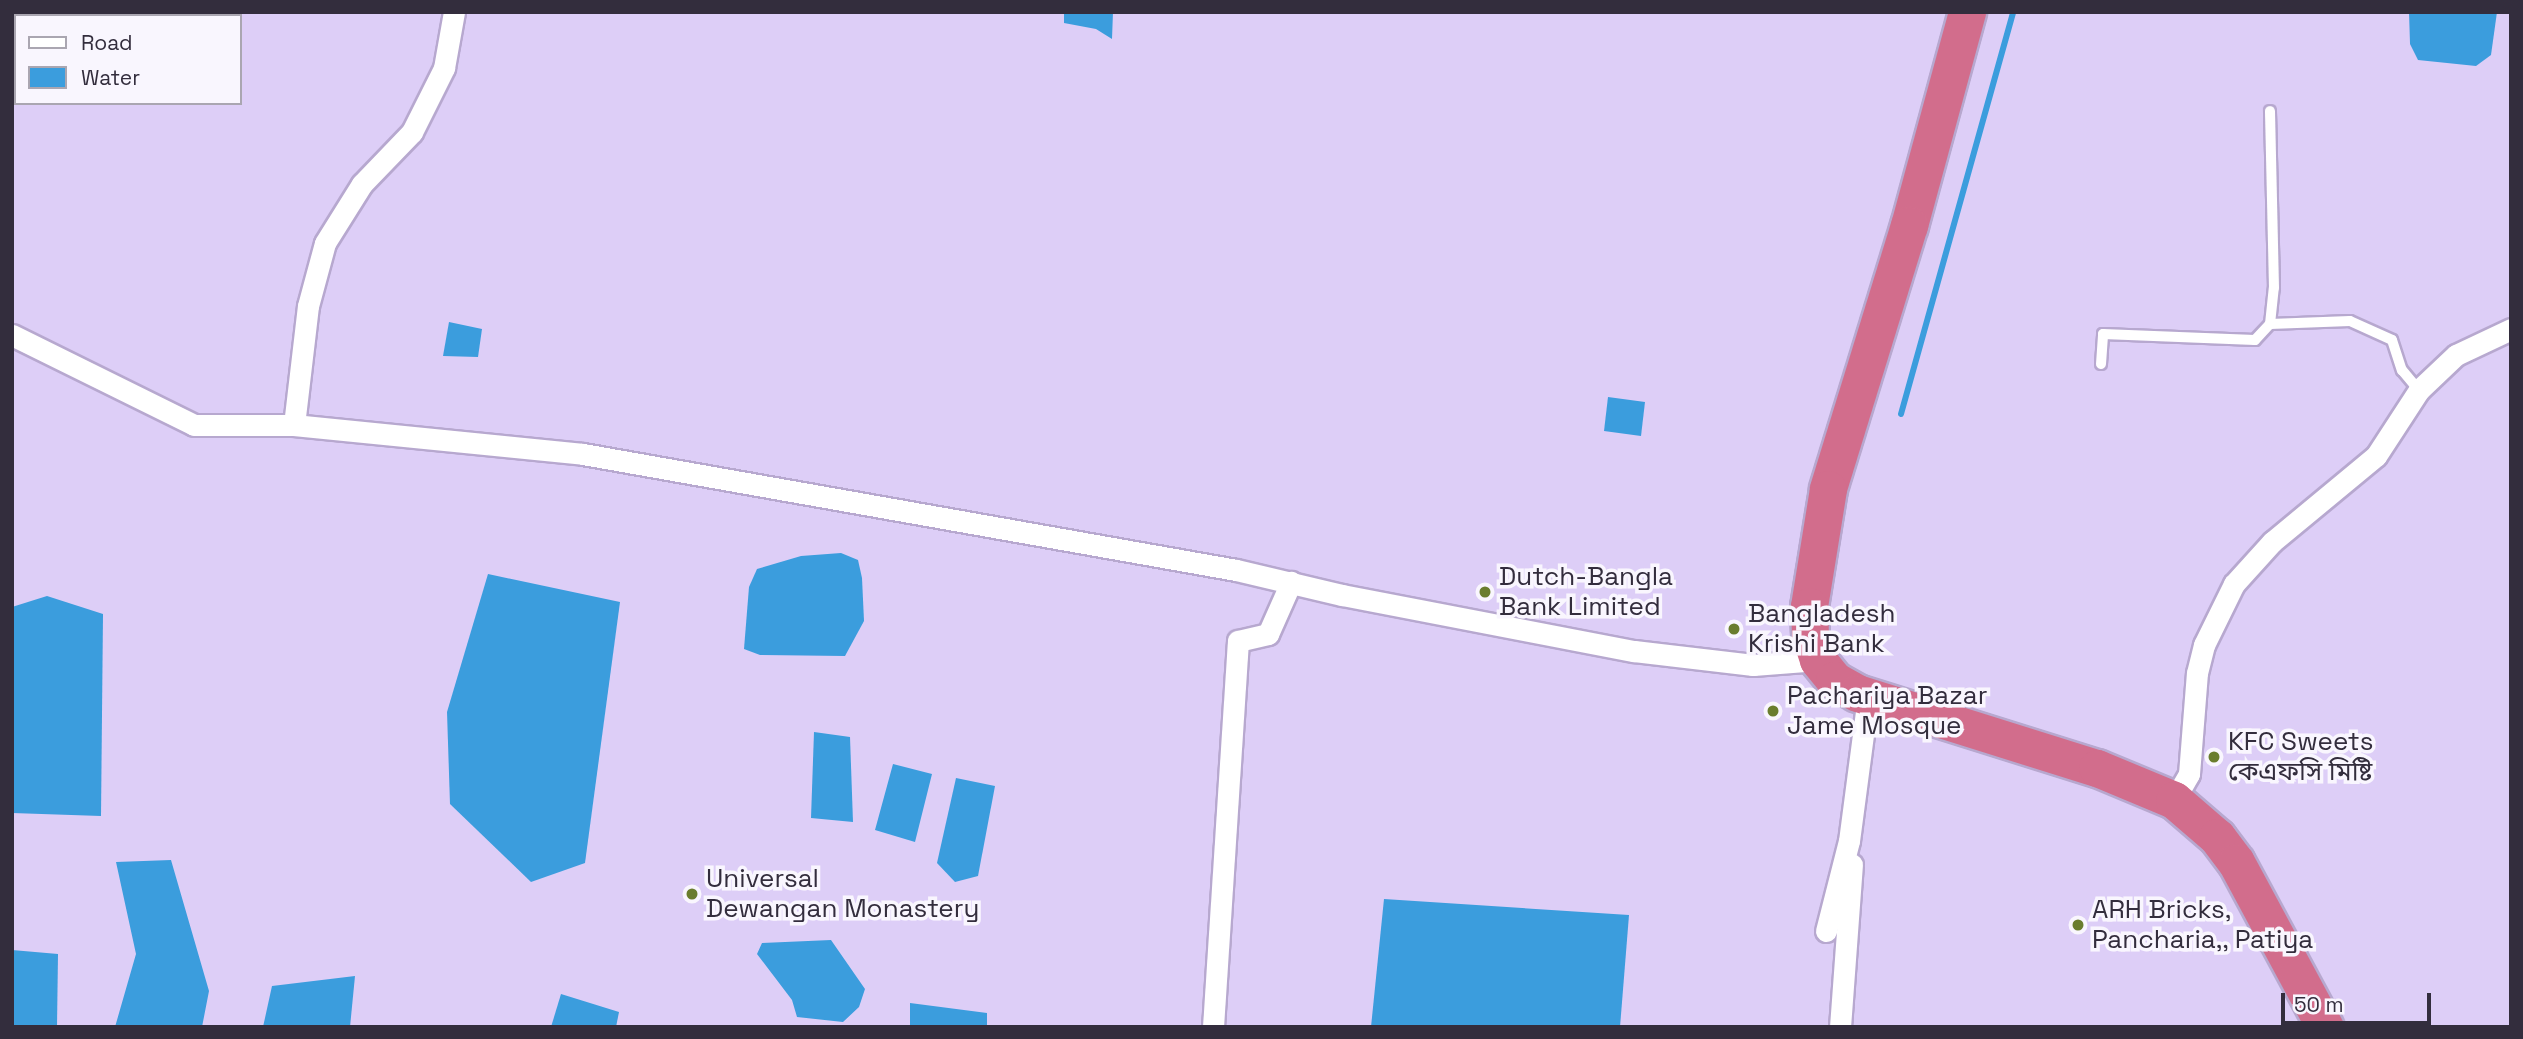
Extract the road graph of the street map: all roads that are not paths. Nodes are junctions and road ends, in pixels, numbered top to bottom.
1 (454, 12) edge
2 (1967, 12) edge
3 (2270, 111) dead end
4 (2270, 324) junction
5 (2511, 329) edge
6 (12, 335) edge
7 (2102, 364) dead end
8 (2419, 390) junction
9 (294, 425) junction
10 (1291, 582) junction
11 (1818, 660) junction
12 (1868, 697) junction
13 (2174, 800) junction
14 (1849, 841) junction
15 (1826, 931) dead end
16 (1213, 1027) edge
17 (1840, 1027) edge
18 (2325, 1027) edge

1 - 9 street
2 - 11 highway
3 - 4 lane
4 - 7 lane
4 - 8 lane
5 - 8 street
6 - 9 street
8 - 13 street
9 - 10 street
10 - 11 street
10 - 16 street
11 - 12 highway
12 - 13 highway
12 - 14 street
13 - 18 highway
14 - 15 street
14 - 17 street

